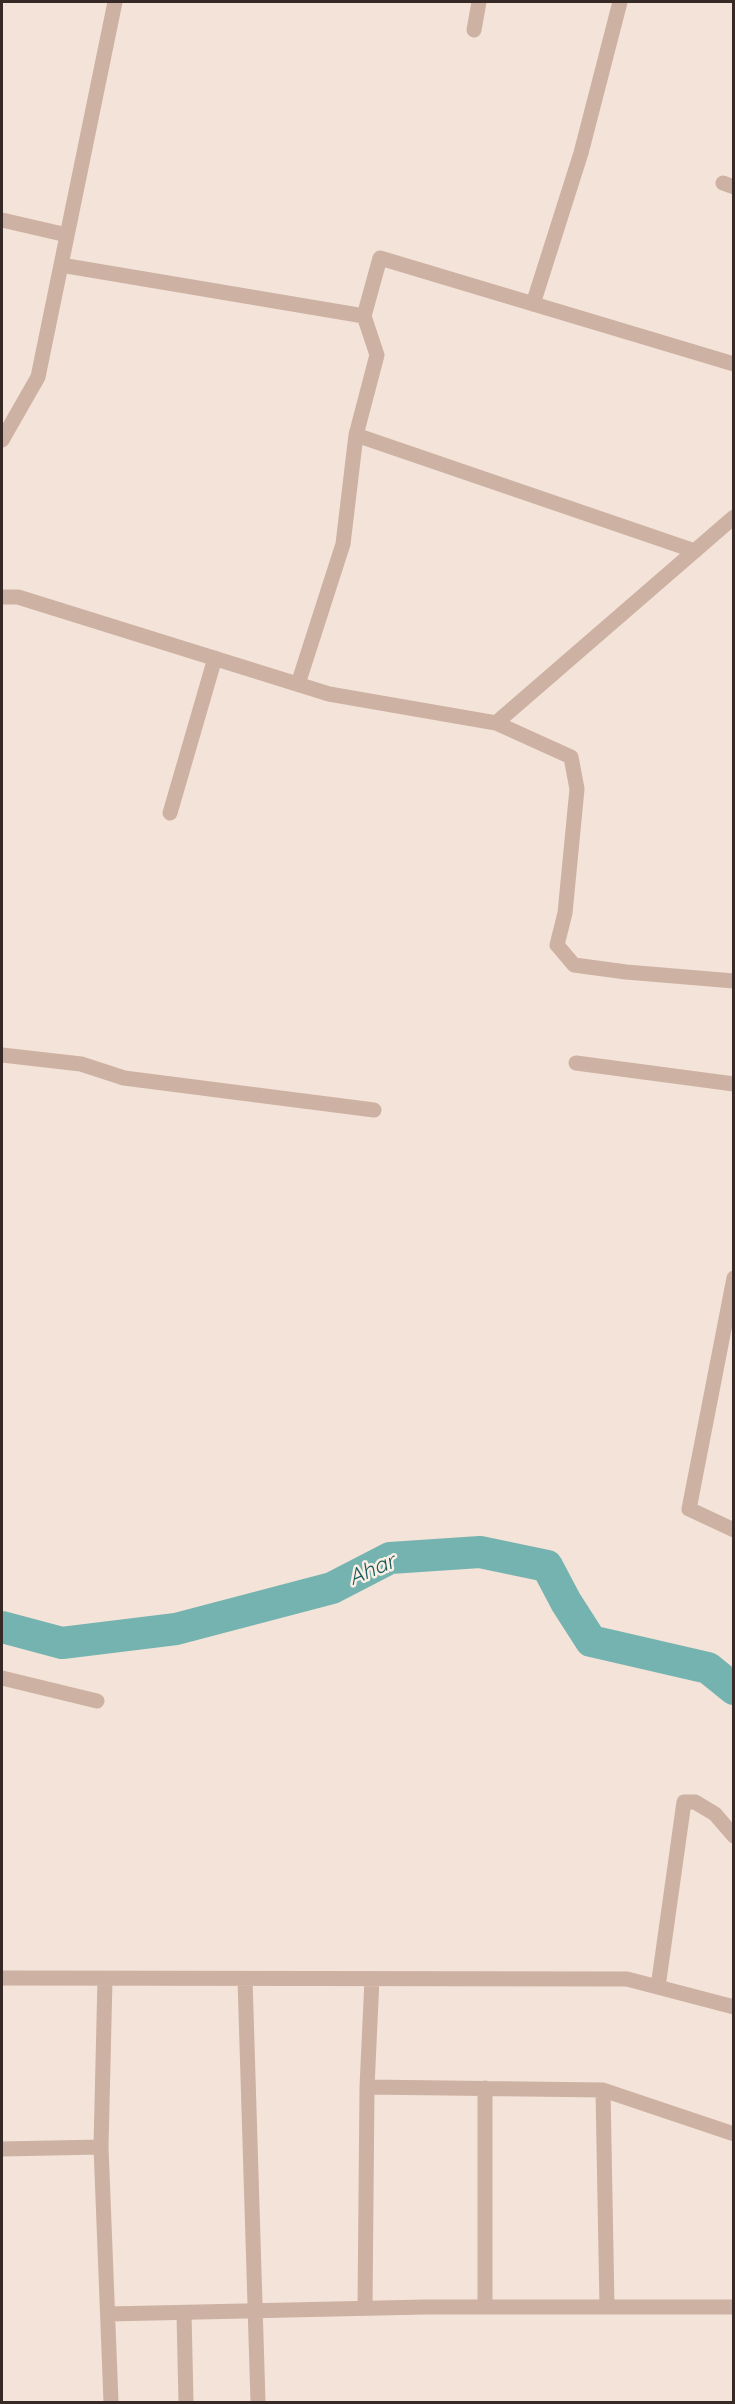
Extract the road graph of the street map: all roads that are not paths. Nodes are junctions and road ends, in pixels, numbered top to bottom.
1 (115, 2) edge
2 (479, 2) edge
3 (620, 2) edge
4 (474, 30) dead end
5 (2, 220) edge
6 (67, 235) junction
7 (60, 265) junction
8 (533, 304) junction
9 (364, 316) junction
10 (734, 364) edge
11 (356, 435) junction
12 (2, 440) edge
13 (734, 517) edge
14 (695, 551) junction
15 (2, 597) edge
16 (215, 658) junction
17 (298, 684) junction
18 (496, 723) junction
19 (170, 813) dead end
20 (733, 979) edge
21 (2, 1055) edge
22 (576, 1063) dead end
23 (734, 1084) edge
24 (374, 1110) dead end
25 (734, 1278) edge
26 (734, 1530) edge
27 (2, 1678) edge
28 (97, 1701) dead end
29 (734, 1836) edge
30 (2, 1978) edge
31 (105, 1979) junction
32 (246, 1979) junction
33 (372, 1979) junction
34 (658, 1987) junction
35 (734, 2007) edge
36 (367, 2087) junction
37 (484, 2088) junction
38 (603, 2090) junction
39 (734, 2134) edge
40 (101, 2147) junction
41 (2, 2149) edge
42 (485, 2307) junction
43 (607, 2307) junction
44 (734, 2307) edge
45 (365, 2308) junction
46 (255, 2311) junction
47 (184, 2313) junction
48 (108, 2314) junction
49 (111, 2403) edge
50 (186, 2403) edge
51 (258, 2403) edge

1 - 6 street
2 - 4 street
3 - 8 street
5 - 6 street
6 - 7 street
7 - 9 street
7 - 12 street
8 - 9 street
8 - 10 street
9 - 11 street
11 - 14 street
11 - 17 street
13 - 14 street
14 - 18 street
15 - 16 street
16 - 17 street
16 - 19 street
17 - 18 street
18 - 20 street
21 - 24 street
22 - 23 street
25 - 26 street
27 - 28 street
29 - 34 street
30 - 31 street
31 - 32 street
31 - 40 street
32 - 33 street
32 - 46 street
33 - 34 street
33 - 36 street
34 - 35 street
36 - 37 street
36 - 45 street
37 - 38 street
37 - 42 street
38 - 39 street
38 - 43 street
40 - 41 street
40 - 48 street
42 - 43 street
42 - 45 street
43 - 44 street
45 - 46 street
46 - 47 street
46 - 51 street
47 - 48 street
47 - 50 street
48 - 49 street

